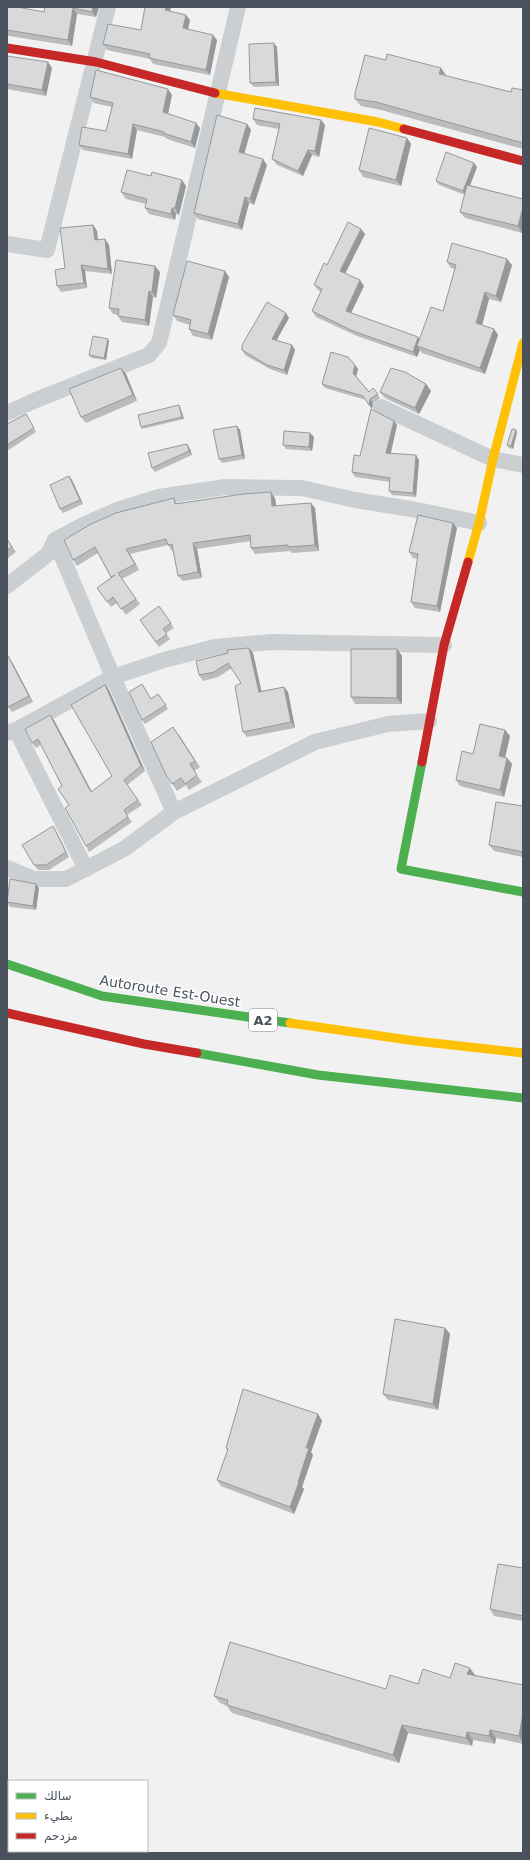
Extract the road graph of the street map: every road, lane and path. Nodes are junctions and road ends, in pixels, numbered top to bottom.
1 (108, 7) edge
2 (238, 7) edge
3 (7, 48) edge
4 (96, 62) junction
5 (218, 94) junction
6 (523, 161) edge
7 (7, 244) edge
8 (523, 343) edge
9 (381, 407) dead end
10 (7, 413) edge
11 (493, 459) junction
12 (523, 465) edge
13 (479, 523) junction
14 (55, 540) junction
15 (7, 586) edge
16 (444, 645) junction
17 (113, 677) junction
18 (429, 721) junction
19 (12, 731) edge
20 (174, 812) junction
21 (7, 868) edge
22 (86, 868) junction
23 (523, 892) edge
24 (7, 964) edge
25 (7, 1013) edge
26 (523, 1053) edge
27 (523, 1098) edge

1 - 4 street
2 - 5 street
3 - 4 main road
4 - 5 main road
4 - 7 street
5 - 6 main road
5 - 10 street
8 - 11 main road
9 - 11 street
11 - 12 street
11 - 13 main road
13 - 14 street
13 - 16 main road
14 - 15 street
14 - 17 street
16 - 17 street
16 - 18 main road
17 - 19 street
17 - 20 street
18 - 20 street
18 - 23 main road
19 - 22 street
20 - 22 street
21 - 22 street
24 - 26 main road, Autoroute Est-Ouest / A2
25 - 27 main road

